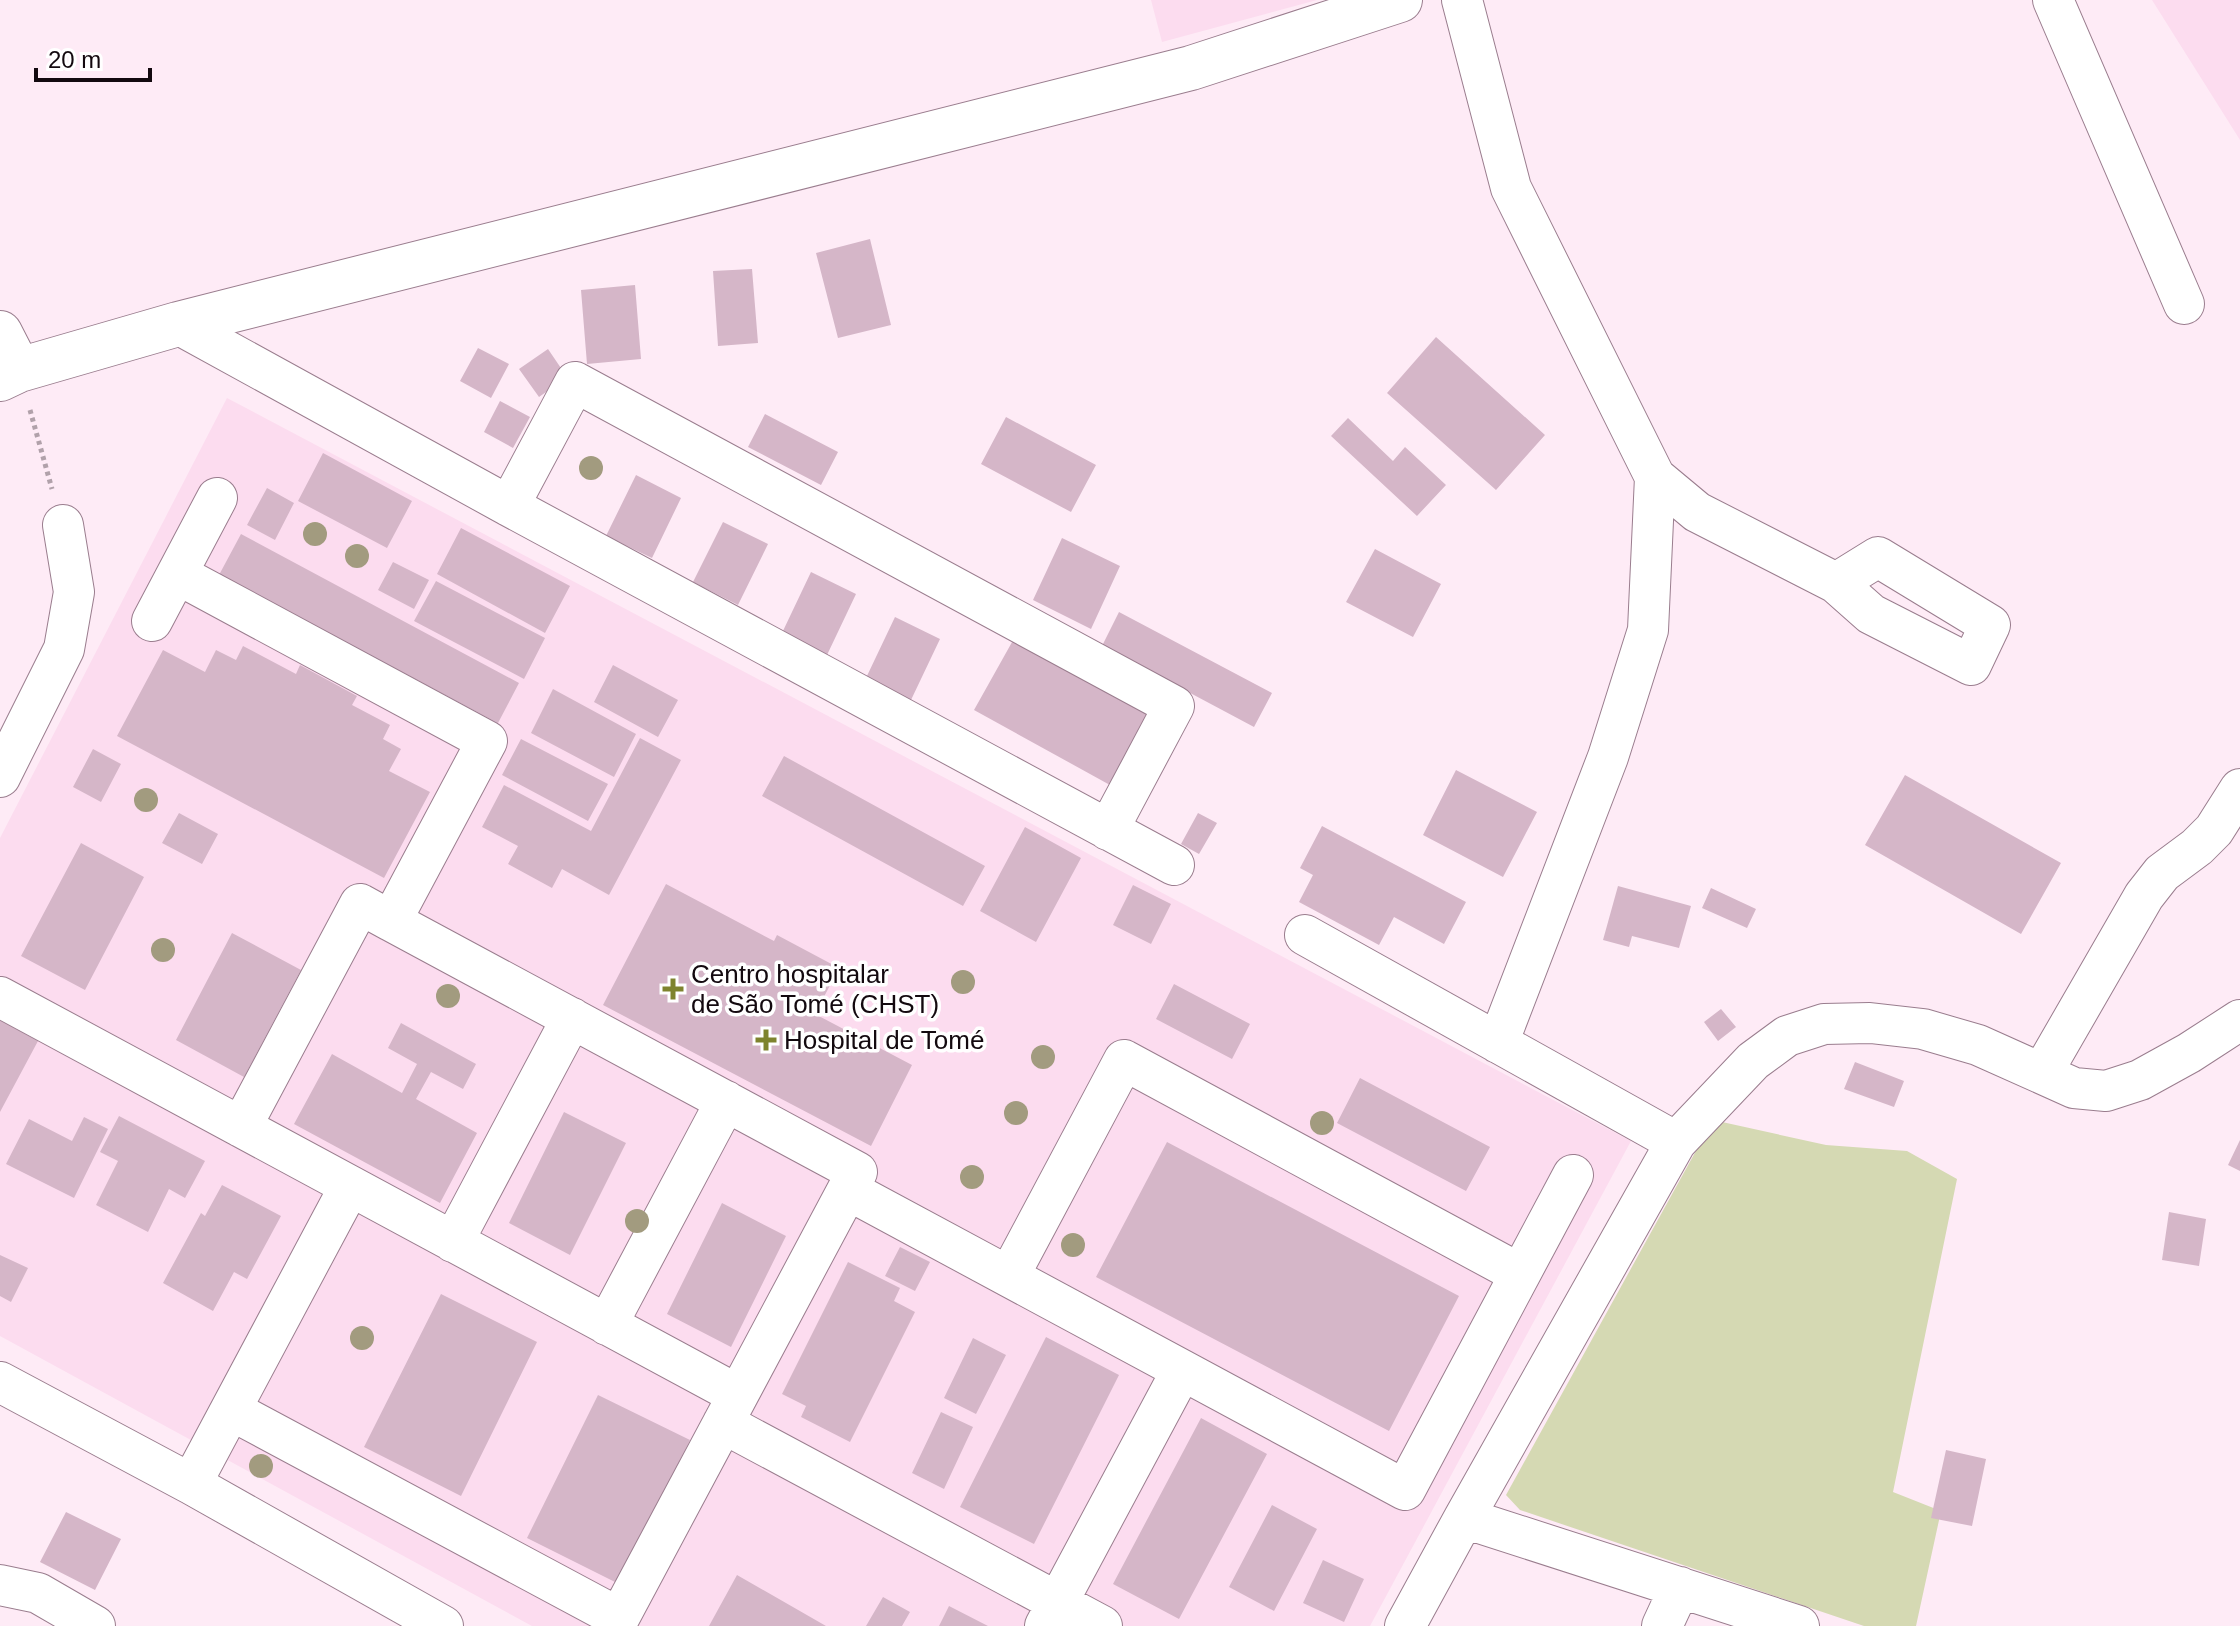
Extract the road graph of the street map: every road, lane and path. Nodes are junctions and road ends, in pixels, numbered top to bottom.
1 (1400, 0) edge
2 (1462, 0) edge
3 (2053, 0) edge
4 (2184, 304) dead end
5 (178, 324) junction
6 (6, 361) edge
7 (1655, 477) junction
8 (217, 498) dead end
9 (509, 506) junction
10 (63, 525) joint
11 (177, 574) junction
12 (1836, 583) dead end
13 (152, 621) dead end
14 (0, 777) edge
15 (2240, 789) edge
16 (1108, 830) junction
17 (1174, 865) dead end
18 (391, 921) junction
19 (1305, 935) dead end
20 (0, 997) edge
21 (572, 1018) junction
22 (2240, 1020) edge
23 (1498, 1043) junction
24 (2042, 1073) junction
25 (726, 1101) junction
26 (241, 1127) junction
27 (1676, 1142) junction
28 (1573, 1175) dead end
29 (350, 1186) junction
30 (848, 1190) junction
31 (453, 1242) junction
32 (1520, 1274) junction
33 (1009, 1276) junction
34 (607, 1325) junction
35 (1182, 1370) junction
36 (0, 1382) edge
37 (731, 1409) junction
38 (231, 1410) junction
39 (191, 1484) junction
40 (1464, 1518) junction
41 (0, 1585) edge
42 (1680, 1587) junction
43 (1052, 1614) edge
44 (95, 1626) edge
45 (443, 1626) edge
46 (1102, 1626) edge
47 (1405, 1626) edge
48 (1662, 1626) edge
49 (1799, 1626) edge

1 - 5 main road
2 - 7 street
3 - 4 street
5 - 6 main road
5 - 9 street
6 - 10 path
7 - 12 street
7 - 23 street
8 - 11 street
9 - 16 street
9 - 16 street
10 - 14 street
11 - 13 street
11 - 18 street
15 - 24 street
16 - 17 street
18 - 21 street
18 - 26 street
19 - 23 street
20 - 26 street
21 - 25 street
21 - 31 street
22 - 24 street
23 - 27 street
24 - 27 street
25 - 30 street
25 - 34 street
26 - 29 street
27 - 40 street
28 - 32 street
29 - 31 street
29 - 38 street
30 - 33 street
30 - 37 street
31 - 34 street
32 - 33 street
32 - 35 street
33 - 35 street
34 - 37 street
35 - 43 street
36 - 39 street
37 - 38 street
37 - 43 street
38 - 39 street
39 - 45 street
40 - 42 street
40 - 47 street
41 - 44 street
42 - 48 street
42 - 49 street
43 - 46 street

